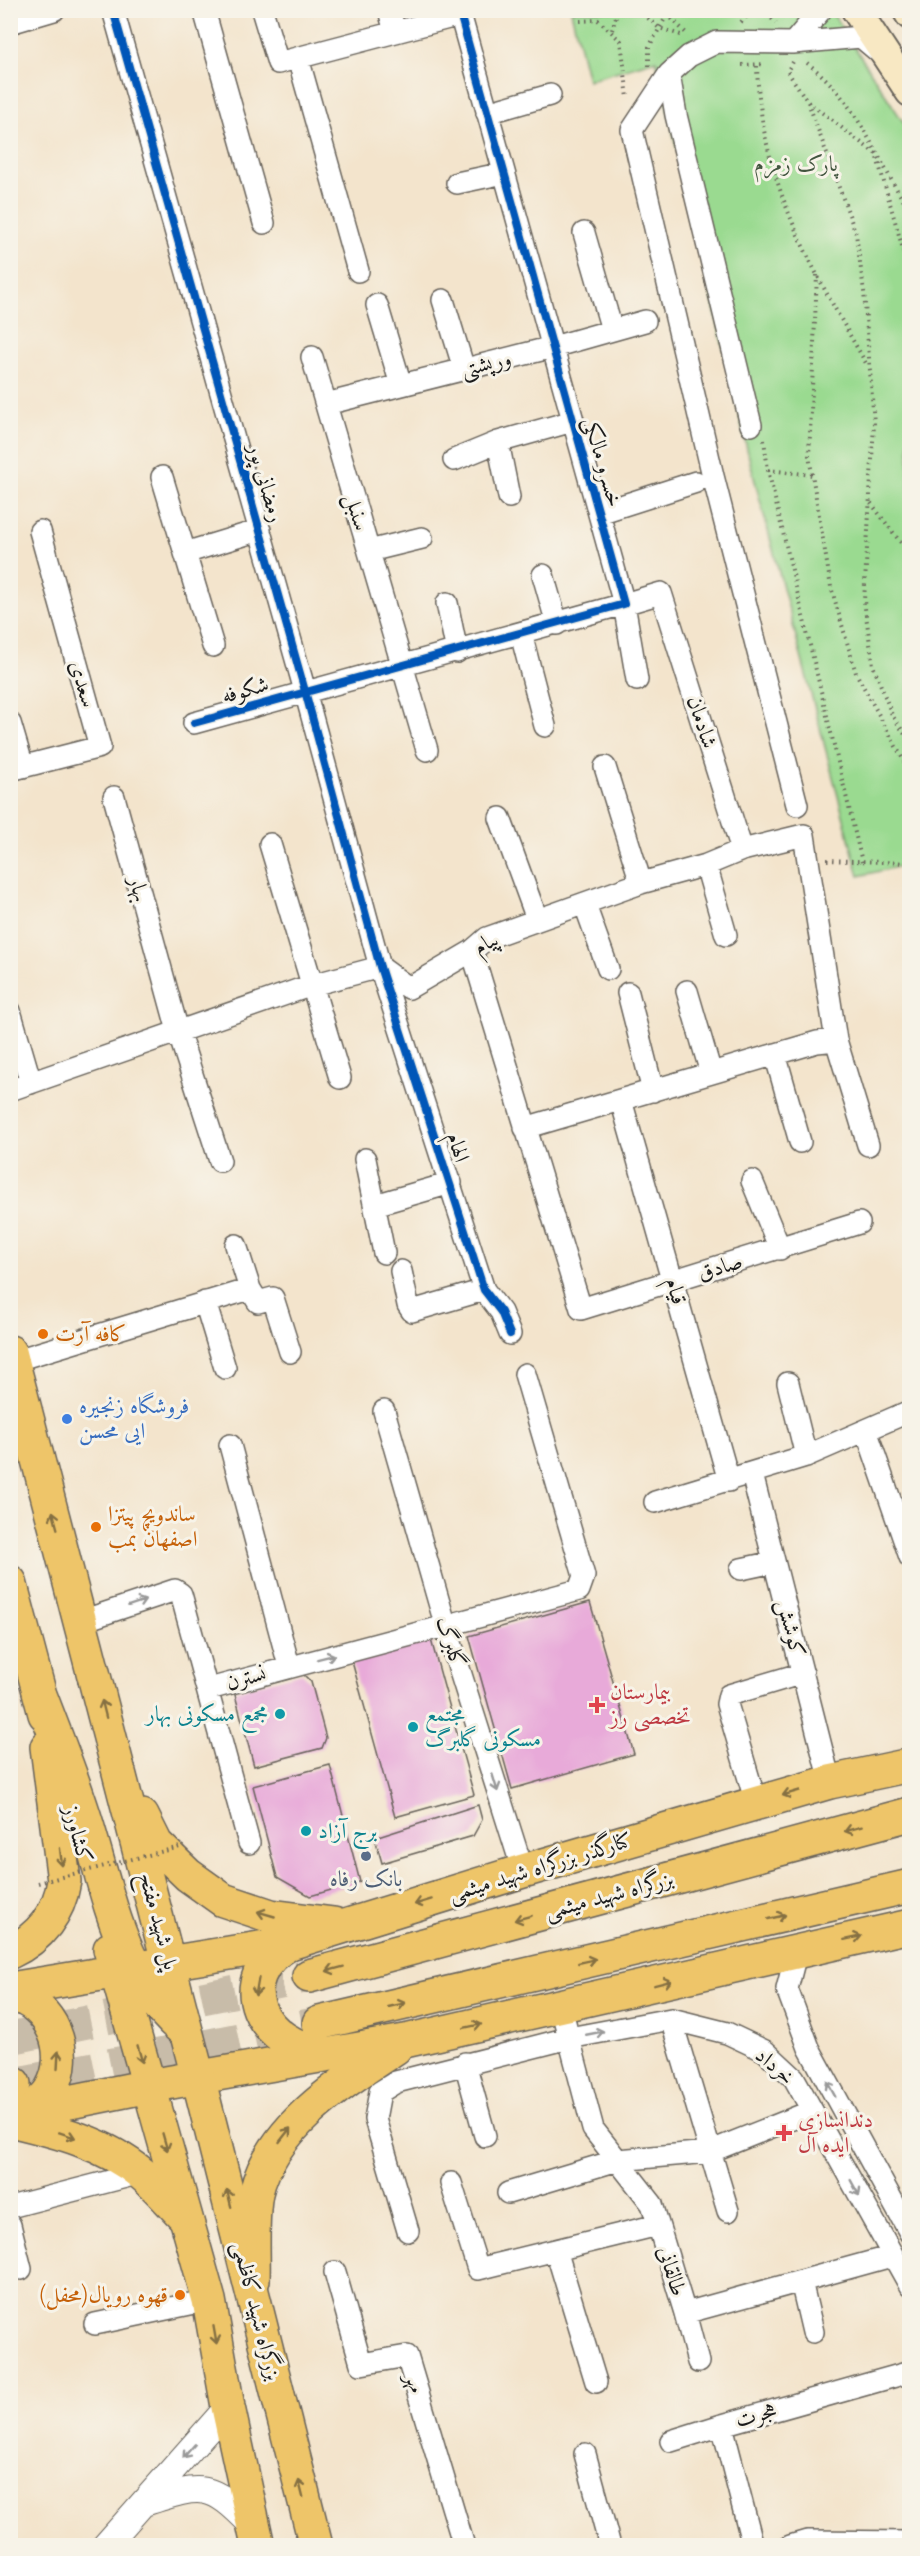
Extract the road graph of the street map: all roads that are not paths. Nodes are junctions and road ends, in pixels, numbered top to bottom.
1 (54, 10) edge
2 (113, 10) edge
3 (204, 10) edge
4 (262, 10) edge
5 (389, 10) edge
6 (821, 10) edge
7 (856, 10) edge
8 (907, 10) edge
9 (459, 13) edge
10 (909, 15) edge
11 (10, 23) edge
12 (395, 32) junction
13 (793, 43) junction
14 (288, 61) junction
15 (890, 61) junction
16 (669, 74) junction
17 (909, 92) edge
18 (550, 95) dead end
19 (487, 113) junction
20 (504, 173) junction
21 (457, 183) dead end
22 (264, 222) dead end
23 (584, 233) dead end
24 (358, 271) dead end
25 (442, 300) dead end
26 (377, 305) dead end
27 (645, 321) dead end
28 (612, 330) junction
29 (553, 347) junction
30 (312, 357) dead end
31 (464, 369) junction
32 (401, 385) junction
33 (326, 404) junction
34 (573, 421) junction
35 (751, 425) dead end
36 (498, 442) junction
37 (454, 460) dead end
38 (162, 477) dead end
39 (696, 482) dead end
40 (509, 497) dead end
41 (599, 513) junction
42 (260, 530) junction
43 (40, 531) dead end
44 (422, 538) dead end
45 (369, 551) junction
46 (185, 554) junction
47 (543, 575) dead end
48 (447, 603) dead end
49 (624, 604) junction
50 (557, 624) junction
51 (521, 634) junction
52 (213, 646) dead end
53 (457, 652) junction
54 (403, 668) junction
55 (637, 680) dead end
56 (305, 691) junction
57 (10, 723) edge
58 (194, 723) dead end
59 (544, 726) dead end
60 (427, 750) dead end
61 (605, 767) dead end
62 (17, 768) edge
63 (114, 797) dead end
64 (797, 805) dead end
65 (500, 818) dead end
66 (270, 844) dead end
67 (742, 850) junction
68 (706, 865) junction
69 (641, 883) junction
70 (585, 905) junction
71 (537, 919) junction
72 (726, 935) dead end
73 (472, 951) junction
74 (380, 967) junction
75 (608, 969) dead end
76 (312, 985) junction
77 (687, 992) dead end
78 (628, 993) dead end
79 (10, 1011) edge
80 (178, 1031) junction
81 (836, 1040) junction
82 (775, 1054) junction
83 (711, 1073) junction
84 (340, 1078) dead end
85 (31, 1083) junction
86 (10, 1090) edge
87 (653, 1091) junction
88 (621, 1100) junction
89 (525, 1128) junction
90 (800, 1142) dead end
91 (868, 1145) dead end
92 (365, 1159) dead end
93 (220, 1161) dead end
94 (752, 1181) dead end
95 (451, 1183) junction
96 (375, 1205) junction
97 (859, 1223) dead end
98 (236, 1245) dead end
99 (780, 1248) junction
100 (384, 1253) dead end
101 (401, 1271) dead end
102 (673, 1282) junction
103 (250, 1288) junction
104 (484, 1290) junction
105 (204, 1302) junction
106 (510, 1334) dead end
107 (290, 1352) dead end
108 (12, 1357) edge
109 (225, 1368) dead end
110 (525, 1374) dead end
111 (788, 1383) dead end
112 (384, 1411) dead end
113 (909, 1411) edge
114 (867, 1430) junction
115 (230, 1445) dead end
116 (806, 1456) junction
117 (752, 1474) junction
118 (729, 1481) junction
119 (655, 1502) dead end
120 (909, 1557) edge
121 (774, 1562) junction
122 (741, 1569) dead end
123 (10, 1582) edge
124 (82, 1621) junction
125 (446, 1627) junction
126 (18, 1640) edge
127 (289, 1666) junction
128 (803, 1673) junction
129 (209, 1689) junction
130 (40, 1695) junction
131 (909, 1765) edge
132 (118, 1766) junction
133 (830, 1782) junction
134 (756, 1803) junction
135 (909, 1814) edge
136 (249, 1843) dead end
137 (523, 1871) junction
138 (909, 1886) edge
139 (345, 1926) junction
140 (909, 1926) edge
141 (290, 1942) junction
142 (797, 1950) junction
143 (10, 1952) edge
144 (170, 1962) junction
145 (126, 1969) junction
146 (309, 1976) tunnel mouth
147 (10, 1989) edge
148 (10, 1994) edge
149 (126, 2004) junction
150 (671, 2019) junction
151 (319, 2022) tunnel mouth
152 (565, 2023) junction
153 (187, 2033) junction
154 (405, 2042) junction
155 (333, 2053) junction
156 (465, 2063) junction
157 (193, 2078) junction
158 (149, 2086) junction
159 (16, 2102) edge
160 (812, 2111) junction
161 (485, 2136) dead end
162 (709, 2152) junction
163 (618, 2160) junction
164 (141, 2174) junction
165 (451, 2183) dead end
166 (508, 2193) dead end
167 (10, 2208) edge
168 (728, 2211) dead end
169 (185, 2217) junction
170 (10, 2225) edge
171 (658, 2225) junction
172 (408, 2231) dead end
173 (909, 2233) edge
174 (556, 2250) junction
175 (892, 2256) junction
176 (21, 2269) dead end
177 (335, 2272) dead end
178 (801, 2281) junction
179 (909, 2286) edge
180 (253, 2291) junction
181 (208, 2300) junction
182 (685, 2313) junction
183 (95, 2324) dead end
184 (813, 2332) dead end
185 (698, 2362) dead end
186 (909, 2372) edge
187 (596, 2382) dead end
188 (228, 2407) junction
189 (723, 2425) junction
190 (671, 2441) dead end
191 (585, 2454) dead end
192 (143, 2503) junction
193 (255, 2535) edge
194 (909, 2542) edge
195 (834, 2543) edge
196 (105, 2546) edge
197 (316, 2546) edge
198 (464, 2546) edge
199 (610, 2546) edge
200 (753, 2546) edge
201 (790, 2546) edge

1 - 11 street
2 - 42 street, رمضانی پور
3 - 22 street
4 - 14 street
5 - 12 street
6 - 13 street
7 - 15 main road
8 - 10 main road
9 - 12 street
9 - 19 street, خسرو مالکی
12 - 14 street
13 - 15 street
13 - 16 street
14 - 24 street
15 - 17 main road
16 - 35 street
16 - 64 street
18 - 19 street
19 - 20 street, خسرو مالکی
20 - 21 street
20 - 29 street, خسرو مالکی
23 - 28 street
25 - 31 street
26 - 32 street
27 - 28 street, ورپشتی
28 - 29 street, ورپشتی
29 - 31 street, ورپشتی
29 - 34 street, خسرو مالکی
30 - 33 street, سنبل
31 - 32 street, ورپشتی
32 - 33 street, ورپشتی
33 - 45 street, سنبل
34 - 36 street
34 - 41 street, خسرو مالکی
36 - 37 street
36 - 40 street
38 - 46 street
39 - 41 street
41 - 49 street, خسرو مالکی
42 - 46 street
42 - 56 street, رمضانی پور
43 - 62 street, سعدی
44 - 45 street
45 - 54 street, سنبل
46 - 52 street
47 - 50 street
48 - 53 street
49 - 50 street
49 - 55 street, خسرو مالکی
49 - 67 street, شادمان
50 - 51 street
51 - 53 street
51 - 59 street
53 - 54 street
54 - 56 street
54 - 60 street, سنبل
56 - 58 street, شکوفه
56 - 74 street, رمضانی پور
57 - 62 street
61 - 69 street
63 - 80 street, بهار
65 - 71 street
66 - 76 street
67 - 68 street, پیام
67 - 81 street, پیام
68 - 69 street, پیام
68 - 72 street
69 - 70 street, پیام
70 - 71 street, پیام
70 - 75 street
71 - 73 street, پیام
73 - 74 street, پیام
73 - 89 street
74 - 76 street
74 - 95 street, الهام
76 - 80 street
76 - 84 street
77 - 83 street
78 - 87 street
79 - 85 street
80 - 85 street
80 - 93 street
81 - 82 street
81 - 91 street
82 - 83 street
82 - 90 street
83 - 87 street
85 - 86 street
87 - 88 street
88 - 89 street
88 - 102 street, قیام
89 - 102 street, صادق
92 - 96 street
94 - 99 street
95 - 96 street
95 - 104 street, الهام
96 - 100 street
97 - 99 street, صادق
98 - 103 street
99 - 102 street, صادق
101 - 104 street
102 - 118 street, قیام
103 - 105 street
103 - 107 street
104 - 106 street, الهام
105 - 108 street
105 - 109 street
124 -> 108 main road
110 - 125 street, نسترن
111 - 116 street
112 - 125 street, گلبرگ
113 - 114 street
114 - 116 street
114 - 120 street
115 - 127 street
116 - 117 street
117 - 118 street
117 - 121 street, کوشش
118 - 119 street
121 - 122 street
121 - 128 street, کوشش
123 - 126 main road, کشاورز
124 -> 129 street, نسترن
132 -> 124 main road
127 -> 125 street, نسترن
125 -> 137 street, گلبرگ
126 - 130 main road, کشاورز
127 - 129 street, نسترن
128 - 133 street, کوشش
128 - 134 street
129 - 136 street
130 -> 143 main road
130 - 145 main road, کشاورز
131 - 133 main road, کنارگذر بزرگراه شهید میثمی
139 -> 132 main road
132 - 144 main road, پل شهید مفتح
133 -> 134 main road, کنارگذر بزرگراه شهید میثمی
134 - 137 main road, کنارگذر بزرگراه شهید میثمی
135 -> 146 main road, بزرگراه شهید میثمی
137 -> 139 main road, کنارگذر بزرگراه شهید میثمی
151 -> 138 main road
139 - 141 main road, کنارگذر بزرگراه شهید میثمی
142 -> 140 main road
141 - 144 main road, کنارگذر بزرگراه شهید میثمی
141 -> 155 main road
152 -> 142 main road
173 -> 142 street, خرداد
144 - 145 main road, کنارگذر بزرگراه شهید میثمی
144 - 153 main road, پل شهید مفتح
145 - 147 main road, کنارگذر بزرگراه شهید میثمی
145 - 149 main road, کشاورز
145 - 153 main road
147 - 149 main road
159 -> 148 main road
149 - 157 main road
149 -> 158 main road, کشاورز
152 -> 150 street, خرداد
150 - 160 street, خرداد
150 - 162 street
154 -> 152 main road
152 - 156 street, خرداد
152 - 163 street, طالقانی
153 - 155 main road
153 - 157 main road, پل شهید مفتح
154 - 155 main road
180 -> 154 main road
155 - 157 main road
156 - 161 street
156 - 172 street, خرداد
157 - 158 main road
180 -> 157 main road, بزرگراه شهید کاظمی
158 - 159 main road
158 -> 169 main road, بزرگراه شهید کاظمی
159 -> 164 main road
160 - 162 street
160 -> 175 street, خرداد
162 - 163 street
162 - 168 street
163 - 166 street
163 - 171 street, طالقانی
164 - 167 street
164 - 169 main road
165 - 174 street
169 - 181 main road, بزرگراه شهید کاظمی
170 - 176 street
171 - 174 street
171 - 182 street, طالقانی
174 - 187 street
175 - 178 street, طالقانی
175 - 179 street, خرداد
177 - 198 street, مهر
178 - 182 street, طالقانی
178 - 184 street
197 -> 180 main road, بزرگراه شهید کاظمی
181 - 183 street
181 -> 188 main road, بزرگراه شهید کاظمی
182 - 185 street
186 - 189 street, هجرت
188 -> 192 street
188 - 193 main road, بزرگراه شهید کاظمی
189 - 190 street
189 - 200 street, هجرت
191 - 199 street
192 - 193 street
192 - 196 street
194 - 195 street
195 - 201 street

